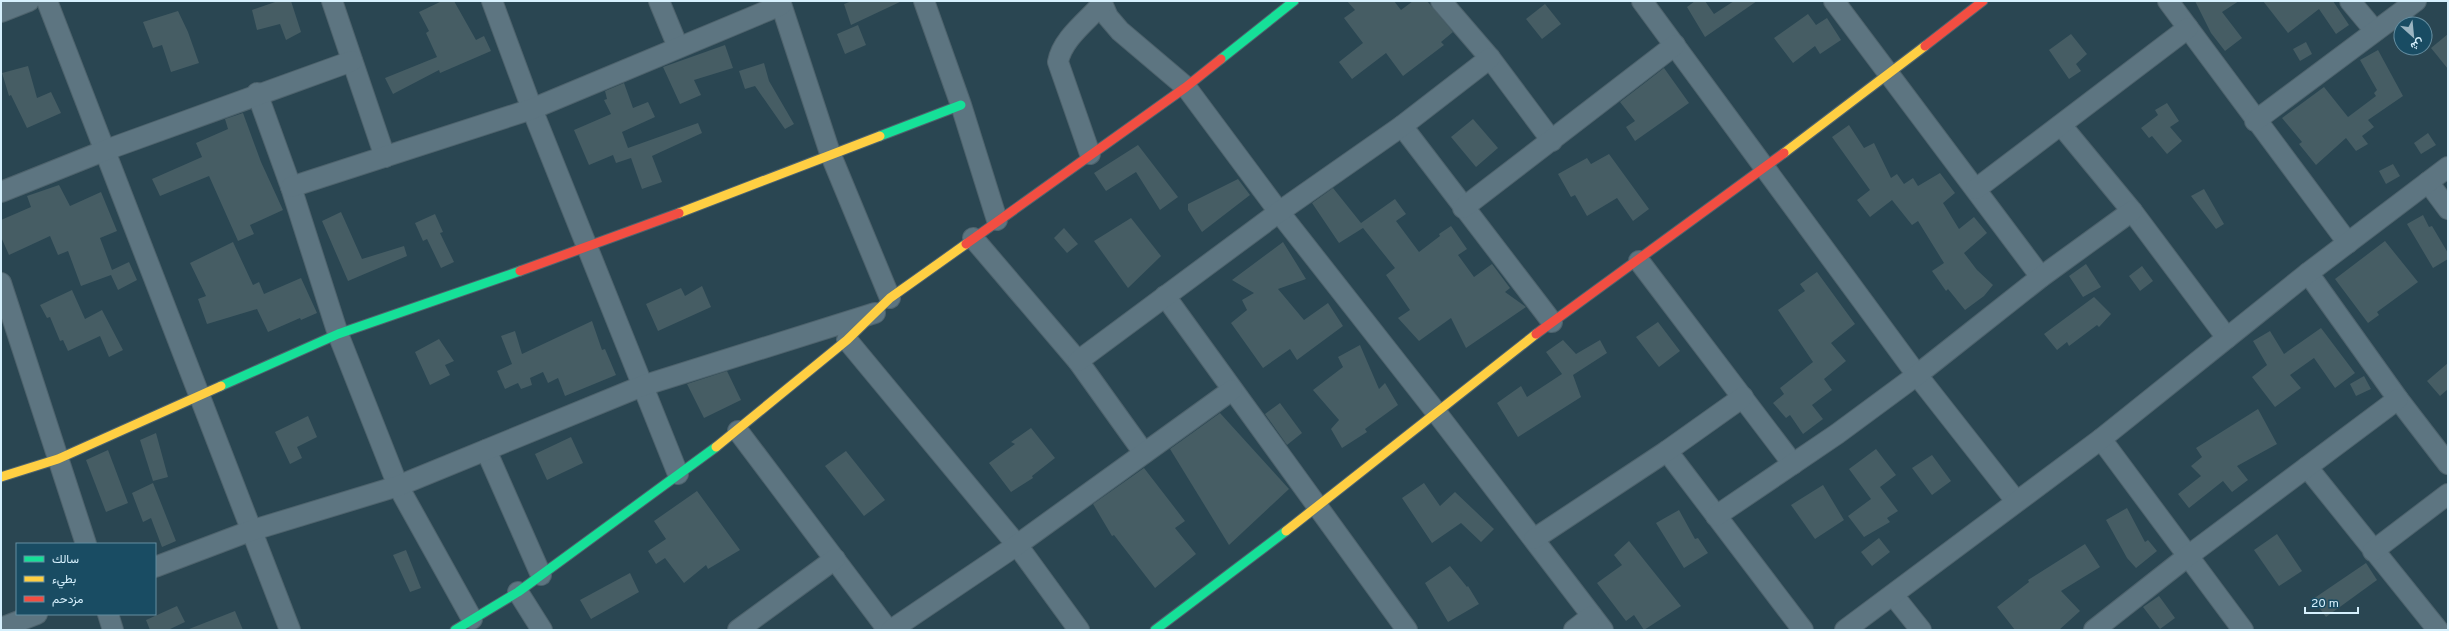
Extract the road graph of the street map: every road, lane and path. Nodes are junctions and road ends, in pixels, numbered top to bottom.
1 (29, 1) edge
2 (47, 1) edge
3 (332, 1) edge
4 (492, 1) edge
5 (659, 1) edge
6 (924, 1) edge
7 (1294, 1) edge
8 (1441, 1) edge
9 (1642, 1) edge
10 (1834, 1) edge
11 (1983, 1) edge
12 (2168, 1) edge
13 (2350, 1) edge
14 (2416, 1) edge
15 (1102, 2) edge
16 (781, 3) edge
17 (1, 12) edge
18 (2188, 28) junction
19 (2375, 31) junction
20 (1675, 45) junction
21 (678, 47) junction
22 (1490, 58) junction
23 (352, 61) junction
24 (1889, 75) junction
25 (1186, 87) junction
26 (257, 94) junction
27 (961, 105) junction
28 (532, 109) junction
29 (2255, 121) junction
30 (2061, 125) junction
31 (1402, 126) junction
32 (1552, 141) junction
33 (106, 150) junction
34 (830, 153) junction
35 (1090, 154) junction
36 (385, 157) junction
37 (1763, 167) junction
38 (2448, 167) edge
39 (2428, 182) junction
40 (291, 187) junction
41 (1976, 189) junction
42 (1, 192) edge
43 (1463, 208) junction
44 (2448, 209) edge
45 (2132, 211) junction
46 (1279, 212) junction
47 (997, 220) junction
48 (972, 238) junction
49 (2348, 243) junction
50 (588, 248) junction
51 (1640, 261) junction
52 (2308, 273) junction
53 (2041, 277) junction
54 (2, 289) edge
55 (1166, 296) junction
56 (890, 298) junction
57 (875, 313) junction
58 (1552, 322) junction
59 (338, 334) junction
60 (2227, 338) junction
61 (847, 340) junction
62 (1078, 361) junction
63 (1917, 375) junction
64 (642, 386) junction
65 (1232, 390) junction
66 (200, 394) junction
67 (1743, 397) junction
68 (2398, 399) junction
69 (1436, 412) junction
70 (738, 431) junction
71 (2101, 439) junction
72 (486, 450) junction
73 (1667, 451) junction
74 (1144, 453) junction
75 (58, 459) junction
76 (1793, 464) junction
77 (2448, 464) edge
78 (2307, 467) junction
79 (678, 474) junction
80 (1, 477) edge
81 (398, 486) junction
82 (2448, 494) edge
83 (2016, 501) junction
84 (1317, 507) junction
85 (1716, 516) junction
86 (250, 531) junction
87 (1534, 539) junction
88 (86, 543) edge
89 (1017, 545) junction
90 (2373, 551) junction
91 (2188, 556) junction
92 (835, 559) junction
93 (156, 567) edge
94 (542, 575) junction
95 (518, 592) junction
96 (1893, 595) junction
97 (34, 615) edge
98 (108, 615) edge
99 (472, 620) junction
100 (1597, 623) edge
101 (747, 627) edge
102 (1, 628) edge
103 (1401, 628) edge
104 (113, 630) edge
105 (290, 630) edge
106 (455, 630) edge
107 (542, 630) edge
108 (889, 630) edge
109 (1079, 630) edge
110 (1155, 630) edge
111 (1574, 630) edge
112 (1802, 630) edge
113 (1845, 630) edge
114 (1920, 630) edge
115 (2094, 630) edge
116 (2243, 630) edge
117 (2438, 630) edge

1 - 17 street
2 - 33 street
3 - 23 street
4 - 28 street
5 - 21 street
6 - 27 street
7 - 25 street
8 - 22 street
9 - 20 street
10 - 24 street
11 - 24 street
12 - 18 street
13 - 19 street
14 - 19 street
15 - 25 street
15 - 35 street
16 - 21 street
16 - 34 street
18 - 29 street
18 - 30 street
19 - 29 street
20 - 32 street
20 - 37 street
21 - 28 street
22 - 31 street
22 - 32 street
23 - 26 street
23 - 36 street
24 - 37 street
24 - 41 street
25 - 35 street
25 - 46 street
26 - 33 street
26 - 40 street
27 - 34 street
27 - 47 street
28 - 36 street
28 - 50 street
29 - 49 street
30 - 41 street
30 - 45 street
31 - 43 street
31 - 46 street
32 - 43 street
33 - 42 street
33 - 66 street
34 - 50 street
34 - 56 street
35 - 47 street
36 - 40 street
37 - 51 street
37 - 63 street
38 - 39 street
39 - 44 street
39 - 49 street
40 - 59 street
41 - 53 street
43 - 58 street
45 - 53 street
45 - 60 street
46 - 55 street
46 - 69 street
47 - 48 street
48 - 56 street
48 - 62 street
49 - 52 street
50 - 59 street
50 - 64 street
51 - 58 street
51 - 67 street
52 - 60 street
52 - 68 street
53 - 63 street
54 - 75 street
55 - 62 street
55 - 65 street
56 - 57 street
57 - 61 street
57 - 64 street
58 - 69 street
59 - 66 street
59 - 81 street
60 - 71 street
61 - 70 street
61 - 89 street
62 - 74 street
63 - 76 street
63 - 83 street
64 - 72 street
64 - 79 street
65 - 74 street
65 - 84 street
66 - 75 street
66 - 86 street
67 - 73 street
67 - 76 street
68 - 77 street
68 - 78 street
69 - 84 street
69 - 87 street
70 - 79 street
70 - 92 street
71 - 83 street
71 - 91 street
72 - 81 street
72 - 94 street
73 - 85 street
73 - 87 street
74 - 89 street
75 - 80 street
75 - 88 street
76 - 85 street
78 - 90 street
78 - 91 street
79 - 94 street
81 - 86 street
81 - 99 street
82 - 90 street
83 - 96 street
84 - 103 street
84 - 110 street
85 - 112 street
86 - 93 street
86 - 105 street
87 - 100 street
89 - 108 street
89 - 109 street
90 - 117 street
91 - 115 street
91 - 116 street
92 - 101 street
92 - 108 street
94 - 95 street
95 - 99 street
95 - 107 street
96 - 113 street
96 - 114 street
97 - 102 street
98 - 104 street
99 - 106 street
100 - 111 street

